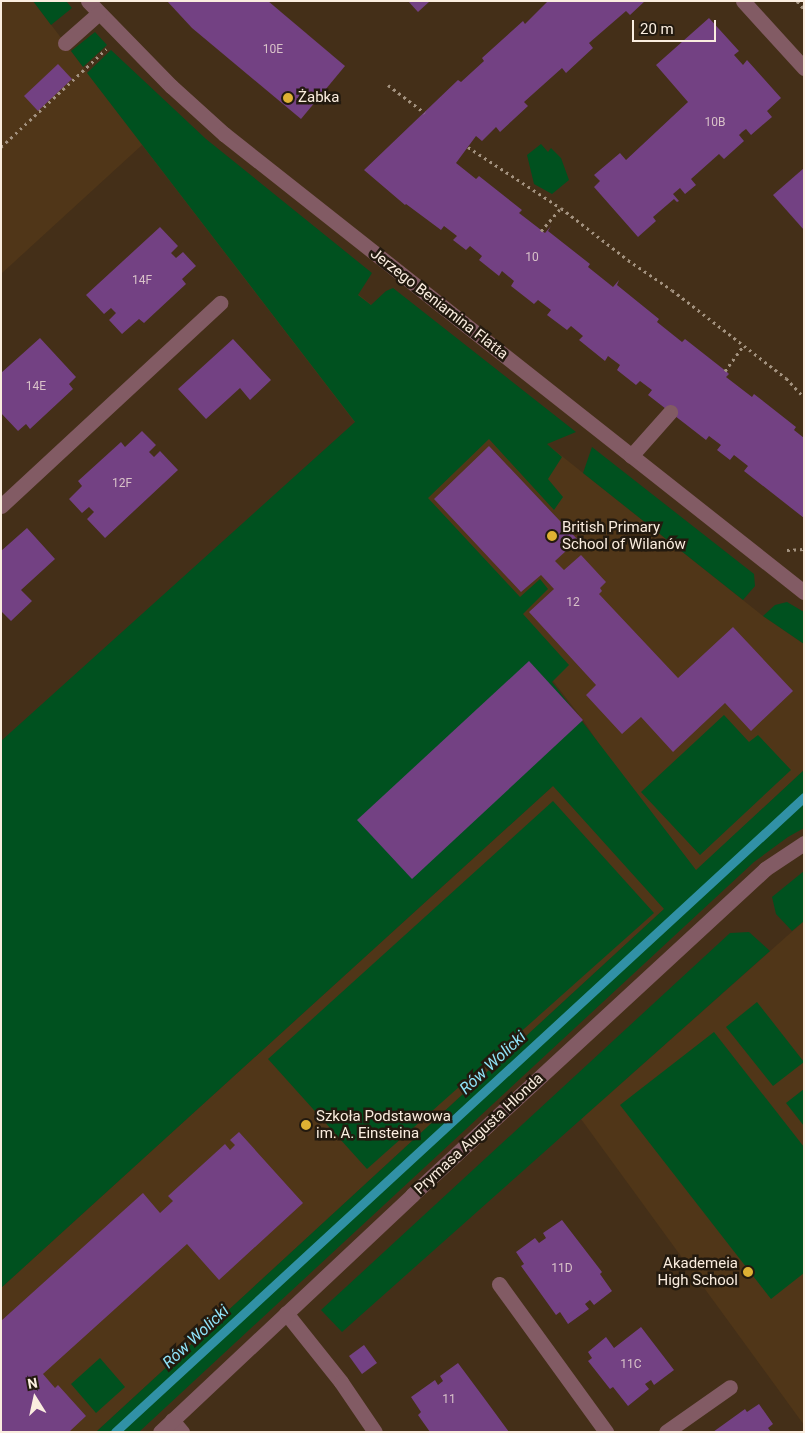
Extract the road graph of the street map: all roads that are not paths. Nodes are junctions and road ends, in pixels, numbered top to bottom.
1 (88, 1) edge
2 (743, 1) edge
3 (99, 13) junction
4 (65, 43) dead end
5 (804, 68) edge
6 (220, 303) dead end
7 (670, 412) dead end
8 (632, 456) junction
9 (1, 506) edge
10 (804, 592) edge
11 (804, 843) edge
12 (499, 1284) dead end
13 (286, 1313) junction
14 (730, 1387) dead end
15 (172, 1420) junction
16 (160, 1432) edge
17 (182, 1432) edge
18 (375, 1432) edge
19 (606, 1432) edge
20 (666, 1432) edge

1 - 3 street, Jerzego Beniamina Flatta
2 - 5 street
3 - 4 street
3 - 8 street, Jerzego Beniamina Flatta
6 - 9 street
7 - 8 street
8 - 10 street, Jerzego Beniamina Flatta
11 - 13 street, Prymasa Augusta Hlonda
12 - 19 street
13 - 15 street, Prymasa Augusta Hlonda
13 - 18 street
14 - 20 street
15 - 16 street, Prymasa Augusta Hlonda
15 - 17 street

